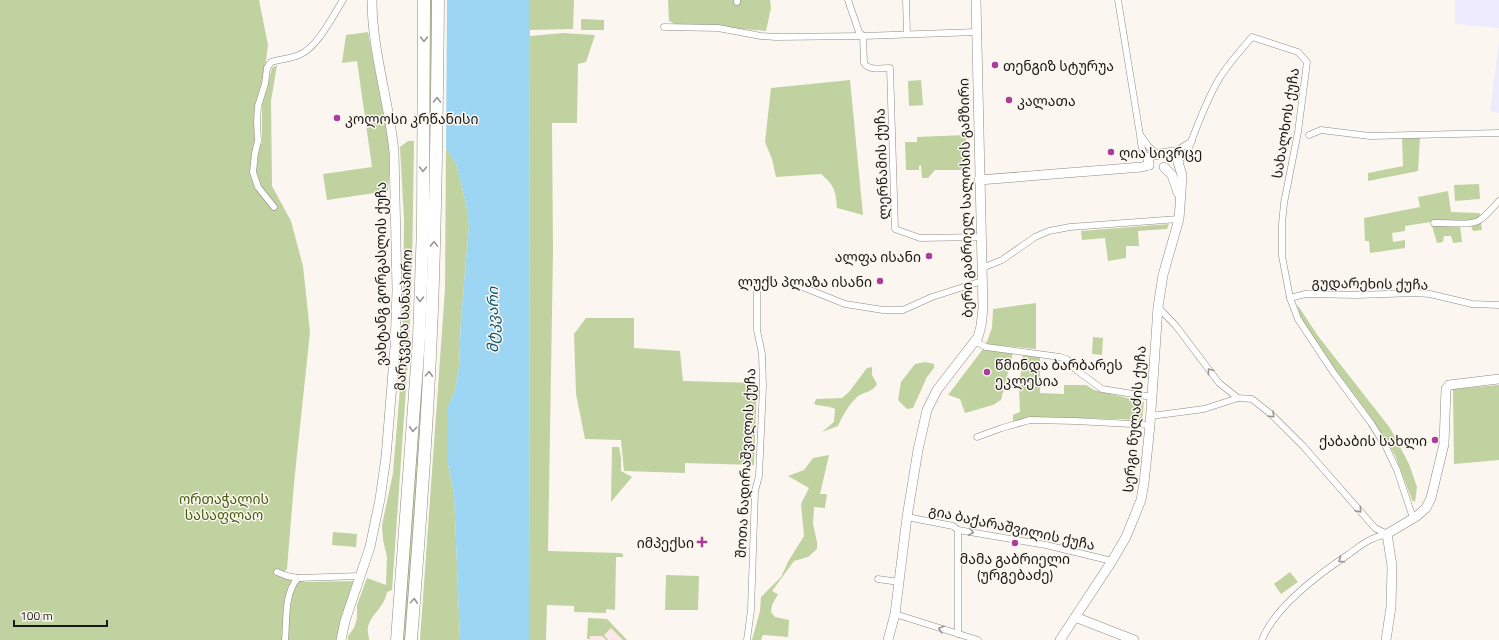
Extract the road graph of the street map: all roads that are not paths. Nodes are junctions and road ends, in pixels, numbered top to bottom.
1 (344, 0) edge
2 (372, 0) edge
3 (424, 0) edge
4 (438, 0) edge
5 (848, 0) edge
6 (906, 0) edge
7 (976, 0) edge
8 (1118, 0) edge
9 (664, 27) dead end
10 (977, 32) junction
11 (907, 34) junction
12 (862, 36) junction
13 (1499, 133) edge
14 (1140, 135) junction
15 (1309, 135) dead end
16 (1157, 154) junction
17 (1177, 158) junction
18 (1148, 162) junction
19 (1164, 167) junction
20 (979, 180) junction
21 (1499, 201) edge
22 (1180, 206) junction
23 (274, 208) dead end
24 (1179, 220) junction
25 (1434, 223) dead end
26 (980, 237) junction
27 (982, 268) junction
28 (982, 281) junction
29 (795, 284) dead end
30 (757, 287) dead end
31 (1290, 298) junction
32 (1498, 303) edge
33 (1158, 306) junction
34 (975, 341) junction
35 (1499, 379) edge
36 (1152, 397) junction
37 (1238, 398) junction
38 (1151, 416) junction
39 (1150, 425) junction
40 (977, 437) dead end
41 (907, 517) junction
42 (1413, 518) junction
43 (958, 530) junction
44 (1387, 534) junction
45 (1112, 561) junction
46 (277, 572) dead end
47 (360, 576) junction
48 (298, 578) junction
49 (878, 579) dead end
50 (899, 582) junction
51 (895, 614) junction
52 (1075, 617) junction
53 (958, 634) junction
54 (285, 640) edge
55 (341, 640) edge
56 (397, 640) edge
57 (411, 640) edge
58 (747, 640) edge
59 (888, 640) edge
60 (978, 640) edge
61 (1060, 640) edge
62 (1134, 640) edge
63 (1262, 640) edge
64 (1386, 640) edge

1 - 23 street
2 - 47 street, ვახტანგ გორგასლის ქუჩა
3 -> 56 highway, მარჯვენა სანაპირო
57 -> 4 highway, მარჯვენა სანაპირო
5 - 12 street
6 - 11 street
7 - 10 street, ბერი გაბრიელ სალოსის გამზირი
8 - 14 street
9 - 12 street
10 - 11 street
10 - 20 street, ბერი გაბრიელ სალოსის გამზირი
11 - 12 street
12 - 26 street, ლერწამის ქუჩა
13 - 15 street
14 - 16 street
14 - 18 street
16 - 17 street
16 - 18 street
17 - 19 street
17 - 22 street, სერგი წულაძის ქუჩა
17 - 31 street, სახალხოს ქუჩა
18 - 19 street
18 - 20 street
19 - 22 street, სერგი წულაძის ქუჩა
20 - 26 street, ბერი გაბრიელ სალოსის გამზირი
21 - 25 street
22 - 24 street, სერგი წულაძის ქუჩა
24 - 27 street
24 - 33 street, სერგი წულაძის ქუჩა
26 - 27 street, ბერი გაბრიელ სალოსის გამზირი
27 - 28 street, ბერი გაბრიელ სალოსის გამზირი
28 - 29 street
28 - 34 street, ბერი გაბრიელ სალოსის გამზირი
30 - 58 street, შოთა ნადირაშვილის ქუჩა
31 - 32 street, გუდარეხის ქუჩა
31 - 42 street
33 - 36 street, სერგი წულაძის ქუჩა
37 -> 33 street
34 - 36 street
34 - 41 street, ბერი გაბრიელ სალოსის გამზირი
35 - 42 street
36 - 38 street, სერგი წულაძის ქუჩა
37 - 38 street
37 -> 44 street
38 - 39 street, სერგი წულაძის ქუჩა
39 - 40 street
39 - 45 street, სერგი წულაძის ქუჩა
41 - 43 street, გია ბაქარაშვილის ქუჩა
41 - 50 street, ბერი გაბრიელ სალოსის გამზირი
42 - 44 street
43 -> 45 street, გია ბაქარაშვილის ქუჩა
43 - 53 street
44 -> 63 street
44 - 64 street
45 - 52 street, სერგი წულაძის ქუჩა
46 - 48 street
47 - 48 street
47 - 55 street, ვახტანგ გორგასლის ქუჩა
48 - 54 street
49 - 50 street
50 - 51 street, ბერი გაბრიელ სალოსის გამზირი
53 -> 51 street
51 - 59 street, ბერი გაბრიელ სალოსის გამზირი
52 - 61 street, სერგი წულაძის ქუჩა
52 - 62 street
53 - 60 street

